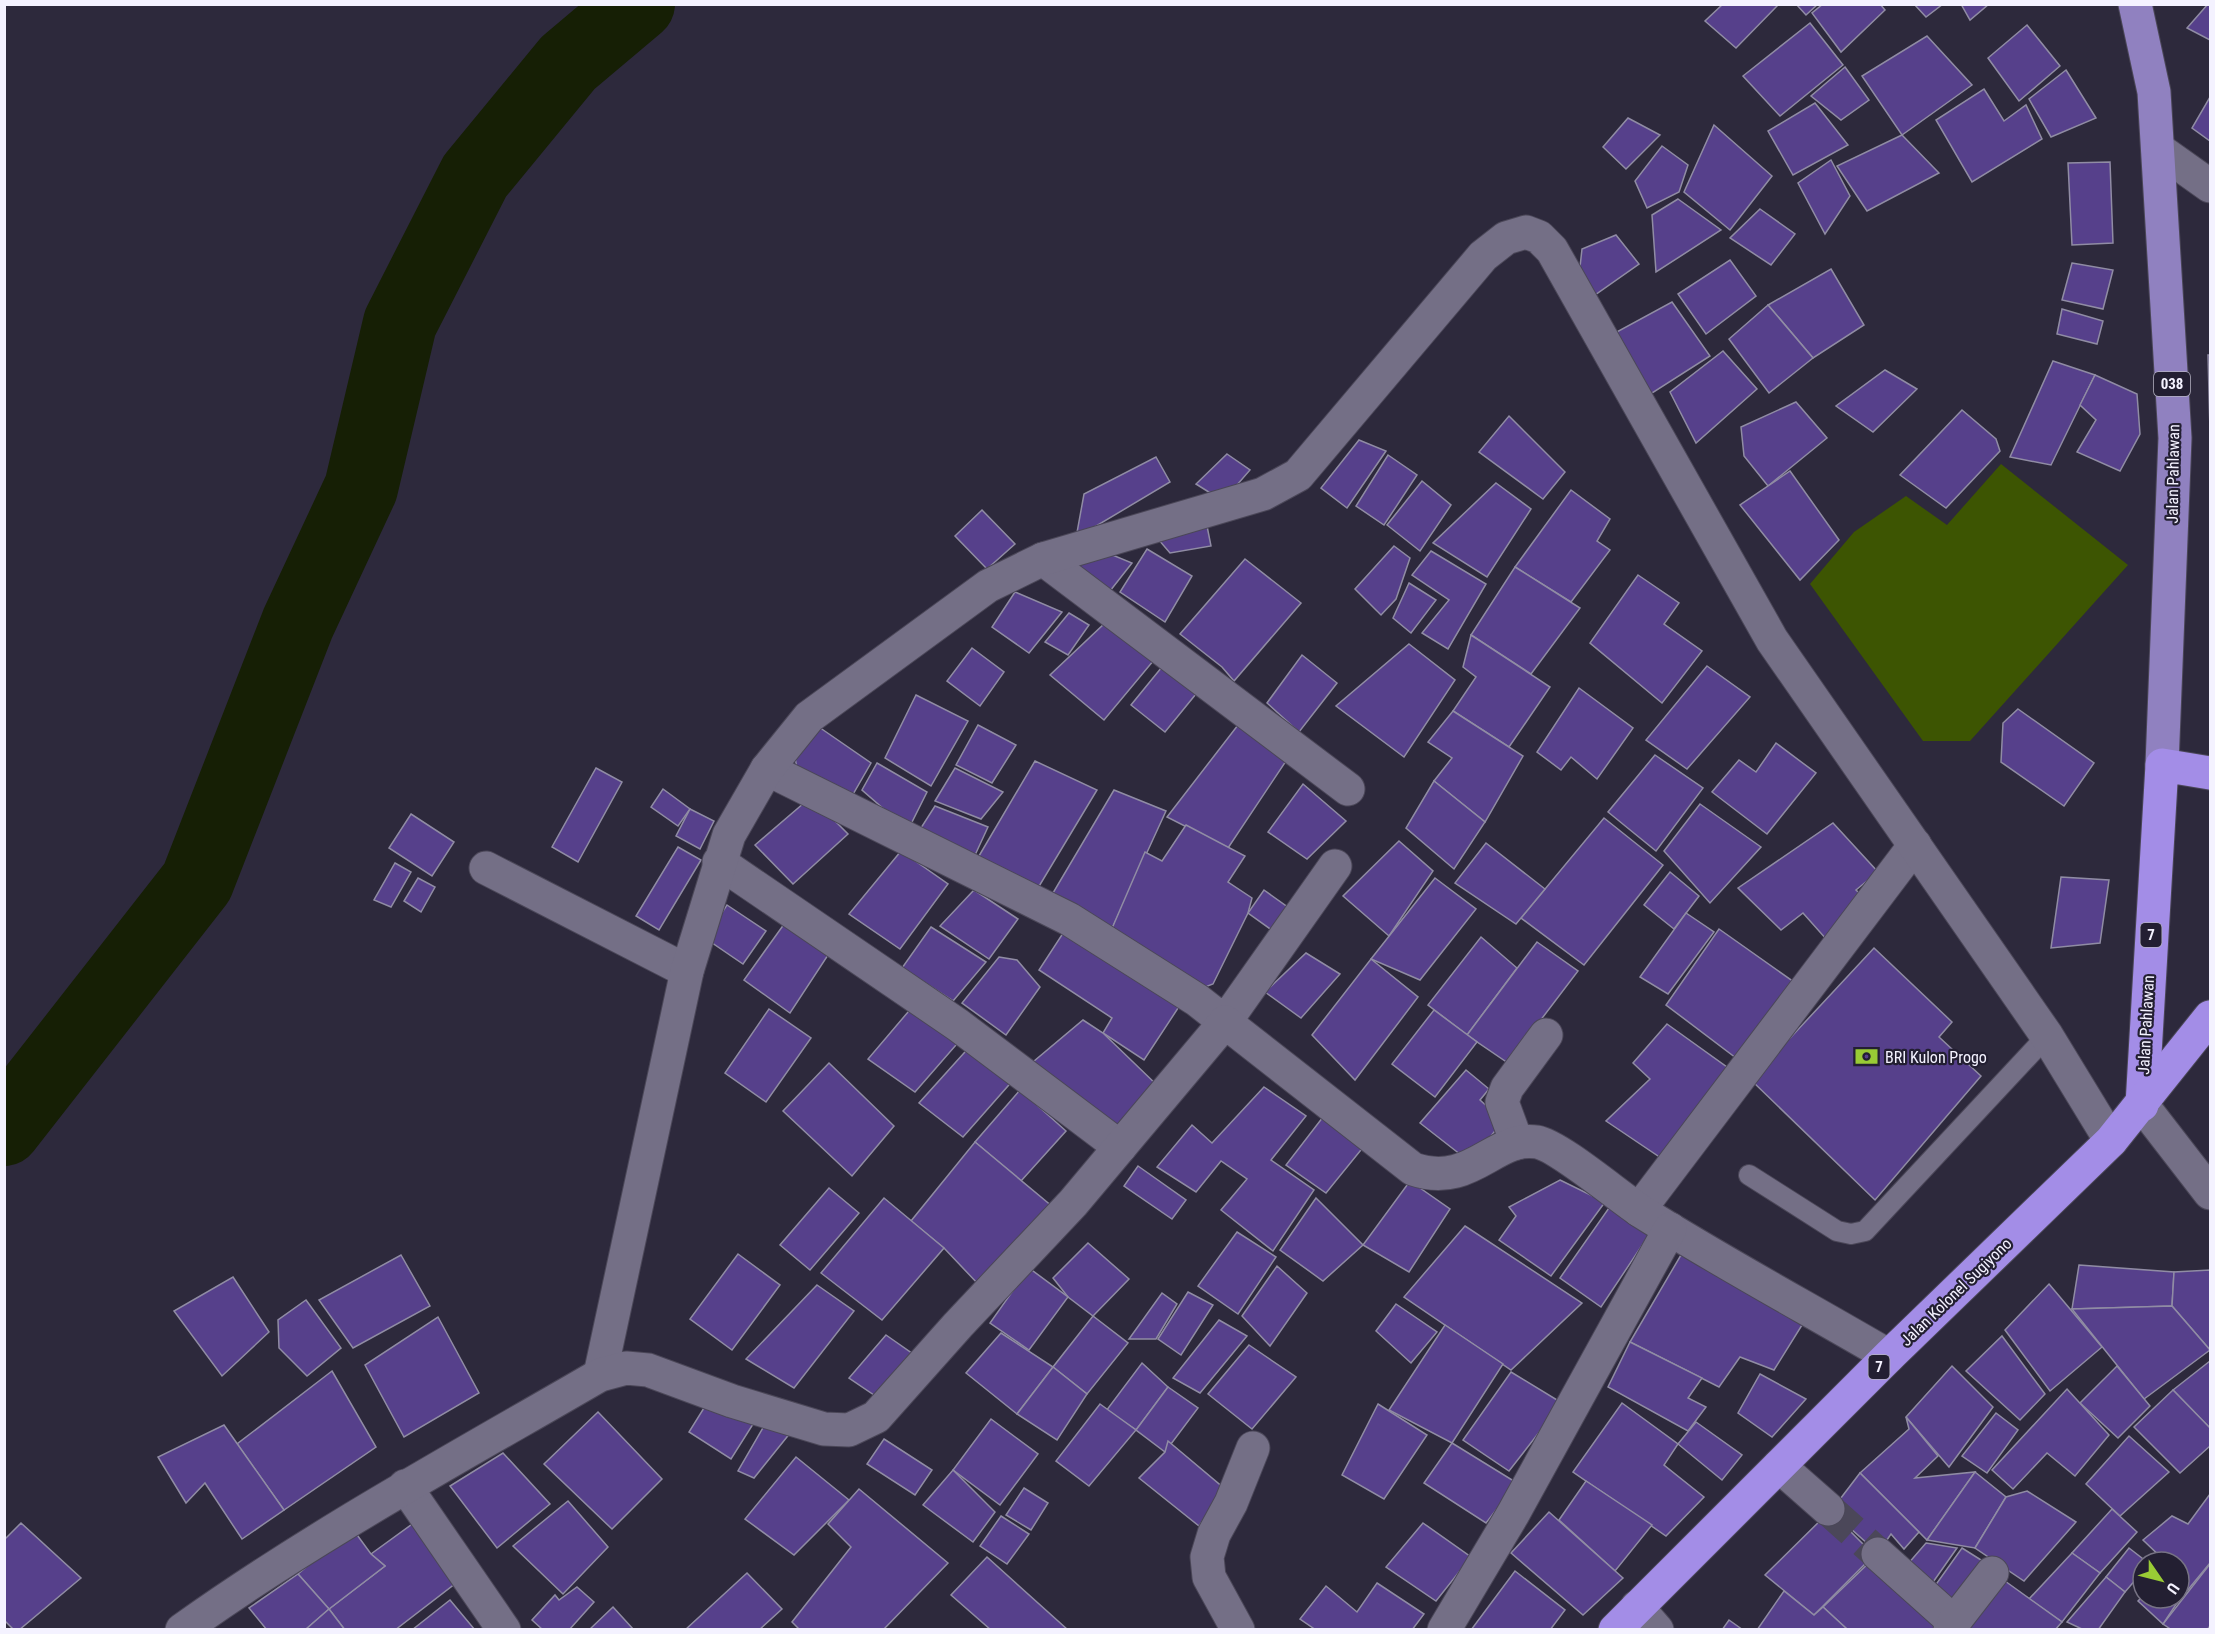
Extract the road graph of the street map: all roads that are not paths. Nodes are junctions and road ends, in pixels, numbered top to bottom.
1 (2135, 4) edge
2 (2158, 149) junction
3 (2211, 186) edge
4 (1043, 559) junction
5 (2162, 765) junction
6 (767, 769) junction
7 (2211, 773) edge
8 (1348, 789) dead end
9 (1915, 845) junction
10 (719, 862) junction
11 (1335, 866) dead end
12 (486, 868) dead end
13 (687, 971) junction
14 (2211, 1017) edge
15 (1225, 1022) junction
16 (1546, 1035) dead end
17 (2047, 1036) junction
18 (2142, 1105) junction
19 (2111, 1141) junction
20 (1518, 1143) junction
21 (1120, 1147) junction
22 (1749, 1175) dead end
23 (2211, 1193) edge
24 (1640, 1210) junction
25 (1671, 1229) junction
26 (1889, 1356) junction
27 (600, 1375) junction
28 (1253, 1448) dead end
29 (1779, 1466) junction
30 (405, 1486) junction
31 (1828, 1509) tunnel mouth
32 (1878, 1554) tunnel mouth
33 (1992, 1573) dead end
34 (1637, 1622) edge
35 (1952, 1626) edge
36 (182, 1629) edge
37 (504, 1629) edge
38 (1238, 1629) edge
39 (1444, 1629) edge

1 - 2 main road, Jalan Pahlawan / 038
2 - 3 street
2 - 5 main road, Jalan Pahlawan / 038
4 - 6 street
4 - 8 street
4 - 9 street
5 - 7 highway
5 - 18 highway, Jalan Pahlawan / 7
6 - 10 street
6 - 15 street
9 - 17 street
9 - 24 street
10 - 13 street
10 - 21 street
11 - 15 street
12 - 13 street
13 - 27 street
14 - 18 highway, 7
15 - 20 street
15 - 21 street
16 - 20 street
17 - 19 street
17 - 22 lane
18 - 19 highway, Jalan Kolonel Sugiyono / 7
18 - 23 street
19 - 26 highway, Jalan Kolonel Sugiyono / 7
20 - 24 street
21 - 27 street
24 - 25 street
25 - 26 street
25 - 39 street
26 - 29 highway, Jalan Kolonel Sugiyono / 7
27 - 30 street
28 - 38 street
29 - 31 street
29 - 34 highway, Jalan Kolonel Sugiyono / 7
30 - 36 street
30 - 37 street
32 - 35 street
33 - 35 street

